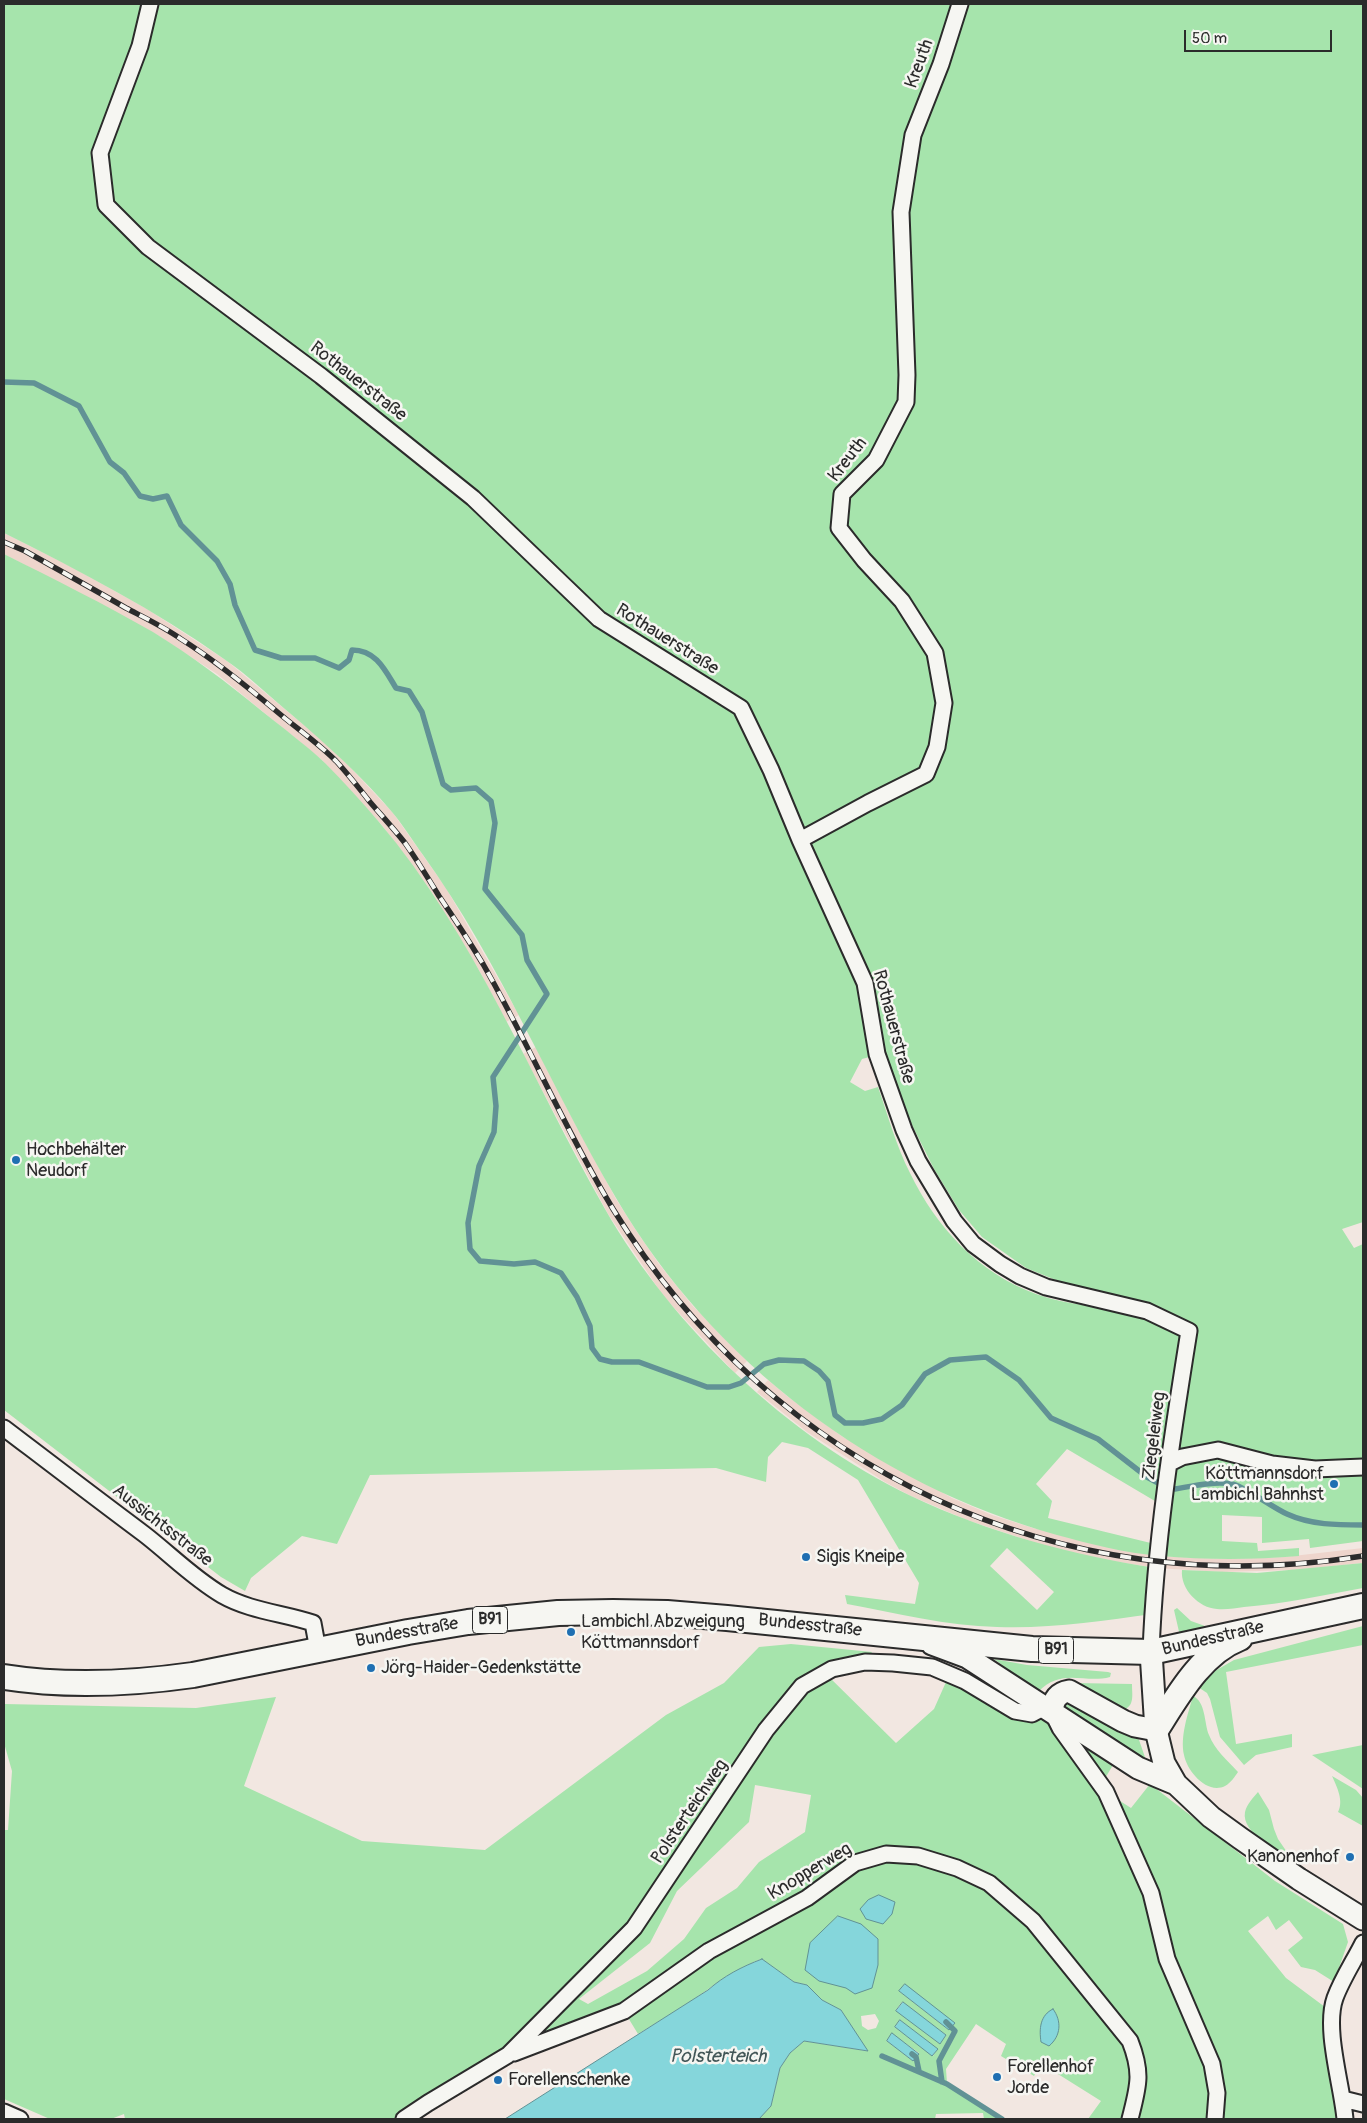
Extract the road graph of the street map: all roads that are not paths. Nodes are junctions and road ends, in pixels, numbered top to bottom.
1 (150, 4) edge
2 (960, 4) edge
3 (800, 840) junction
4 (1189, 1331) joint
5 (4, 1428) edge
6 (1170, 1463) junction
7 (1363, 1467) edge
8 (1363, 1606) edge
9 (1274, 1624) junction
10 (907, 1637) junction
11 (318, 1650) junction
12 (1152, 1652) junction
13 (4, 1677) edge
14 (1048, 1709) junction
15 (1156, 1730) junction
16 (1176, 1784) junction
17 (1363, 1919) edge
18 (1363, 1943) edge
19 (508, 2055) junction
20 (1343, 2099) junction
21 (1363, 2104) edge
22 (4, 2112) edge
23 (20, 2119) edge
24 (404, 2119) edge
25 (1130, 2119) edge
26 (1215, 2119) edge
27 (1345, 2119) edge

1 - 3 street, Rothauerstraße
2 - 3 street, Kreuth
3 - 4 street, Rothauerstraße
4 - 6 street, Ziegeleiweg
5 - 11 street, Aussichtsstraße
6 - 7 street
6 - 12 street, Ziegeleiweg
8 - 9 main road, Bundesstraße / B91
9 - 12 main road, Bundesstraße / B91
9 - 15 main road
10 - 11 main road, Bundesstraße / B91
10 - 12 main road, Bundesstraße / B91
10 - 14 main road
11 - 13 main road, Bundesstraße / B91
12 - 15 main road
14 - 15 main road
14 - 16 main road
14 - 19 street, Polsterteichweg
14 - 26 street
15 - 16 main road
16 - 17 main road
18 - 20 street
19 - 24 street, Polsterteichweg
19 - 25 street, Knopperweg
20 - 21 street
20 - 27 street
22 - 23 street

